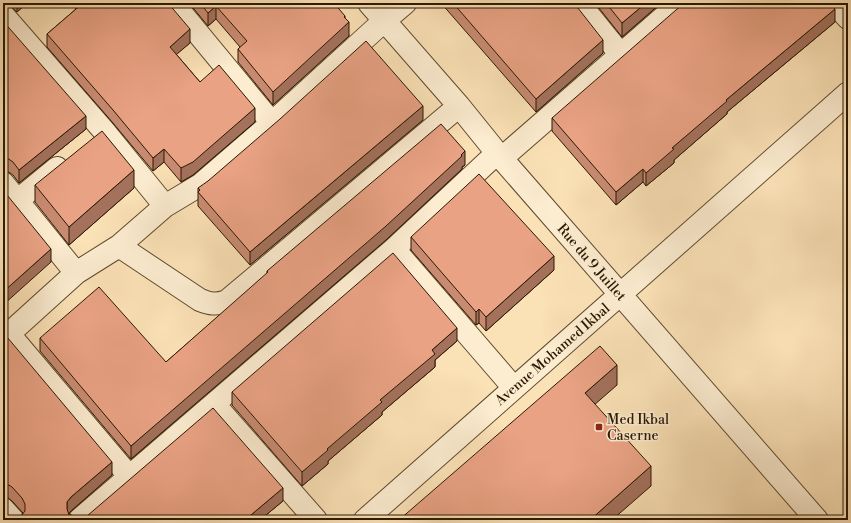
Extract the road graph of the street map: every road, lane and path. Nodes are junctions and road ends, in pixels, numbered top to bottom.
1 (173, 3) edge
2 (369, 3) edge
3 (405, 3) edge
4 (579, 3) edge
5 (680, 3) edge
6 (834, 3) edge
7 (848, 18) edge
8 (384, 20) junction
9 (7, 27) edge
10 (621, 55) junction
11 (848, 93) edge
12 (459, 106) junction
13 (272, 123) junction
14 (73, 155) edge
15 (499, 156) junction
16 (3, 183) edge
17 (18, 200) junction
18 (165, 206) junction
19 (119, 246) junction
20 (394, 249) junction
21 (76, 273) junction
22 (621, 294) junction
23 (6, 337) edge
24 (514, 388) junction
25 (214, 404) junction
26 (130, 476) junction
27 (3, 509) edge
28 (13, 520) edge
29 (80, 520) edge
30 (316, 520) edge
31 (365, 520) edge
32 (817, 520) edge

1 - 13 street
2 - 8 street, Rue du 9 Juillet
3 - 8 street
4 - 10 street
5 - 10 street
6 - 7 street
8 - 12 street, Rue du 9 Juillet
8 - 13 street
9 - 18 street
10 - 15 street
11 - 22 street, Avenue Mohamed Ikbal
12 - 15 street, Rue du 9 Juillet
12 - 19 street
13 - 18 street
14 - 17 street
15 - 20 street
15 - 22 street, Rue du 9 Juillet
16 - 17 street
17 - 21 street
18 - 19 street
19 - 21 street
20 - 24 street
20 - 25 street
21 - 23 street
22 - 24 street, Avenue Mohamed Ikbal
22 - 32 street, Rue du 9 Juillet
23 - 26 street
24 - 31 street, Avenue Mohamed Ikbal
25 - 26 street
25 - 30 street
26 - 29 street
27 - 28 street

